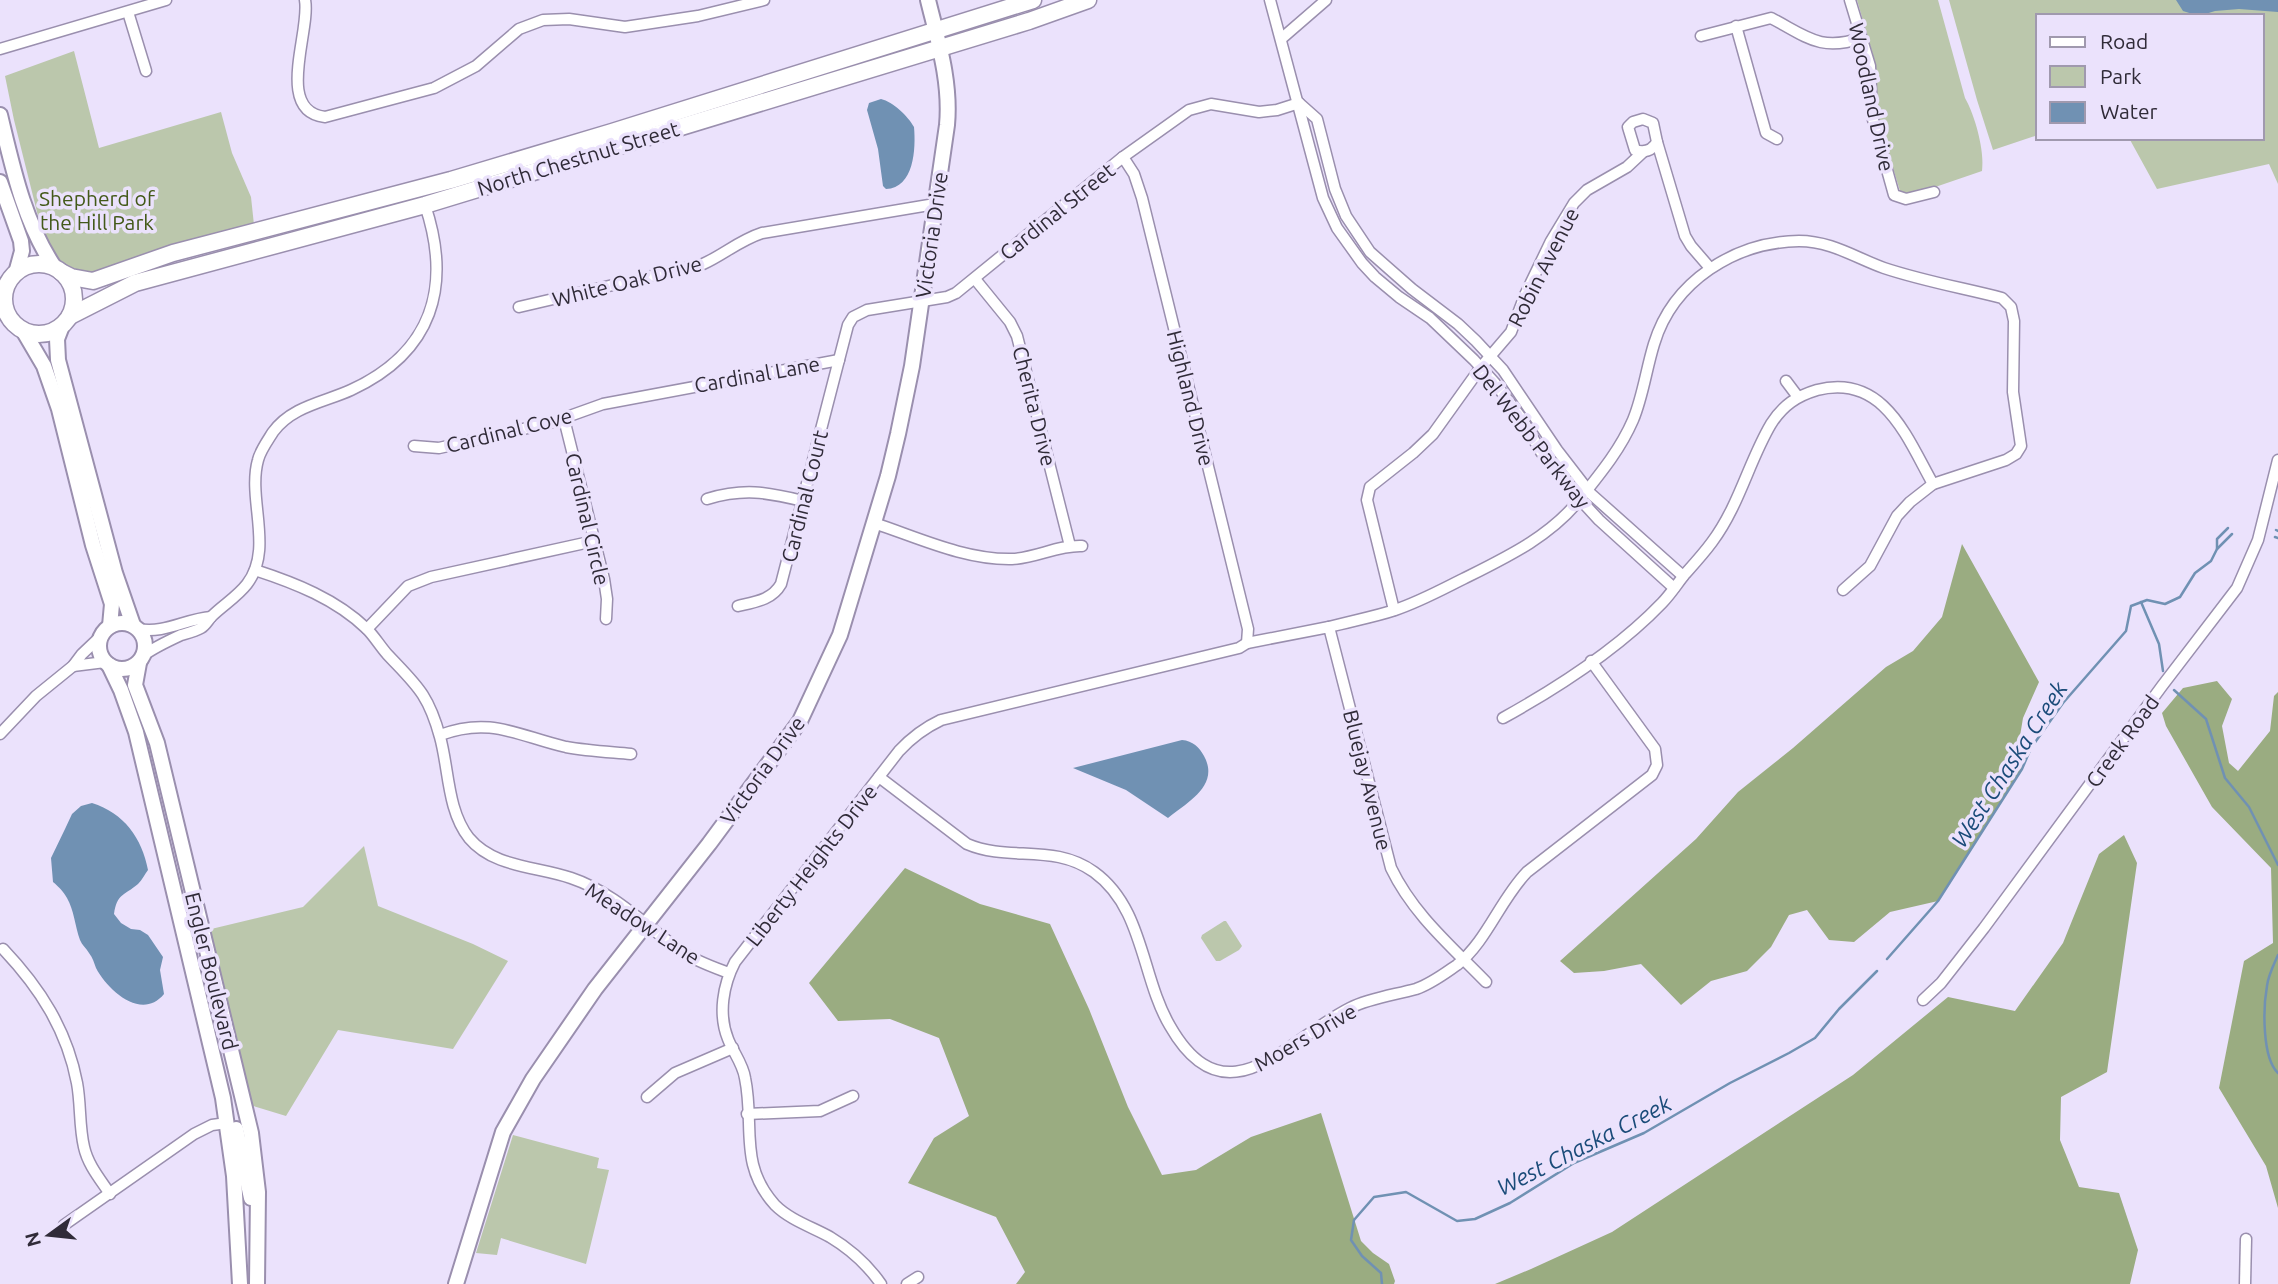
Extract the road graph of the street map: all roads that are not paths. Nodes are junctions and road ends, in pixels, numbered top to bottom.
1 (166, 0) edge
2 (305, 0) edge
3 (764, 0) edge
4 (928, 0) edge
5 (1033, 0) edge
6 (1087, 0) edge
7 (1270, 0) edge
8 (1326, 0) edge
9 (1850, 0) edge
10 (128, 12) junction
11 (1736, 26) junction
12 (1701, 36) dead end
13 (1861, 38) junction
14 (1281, 39) junction
15 (938, 40) junction
16 (0, 49) edge
17 (146, 71) dead end
18 (1299, 103) junction
19 (0, 115) edge
20 (1777, 139) dead end
21 (1657, 142) junction
22 (1643, 152) junction
23 (1123, 157) junction
24 (0, 182) edge
25 (1934, 192) dead end
26 (935, 204) junction
27 (425, 205) junction
28 (1710, 268) junction
29 (58, 270) junction
30 (9, 279) edge
31 (975, 279) junction
32 (921, 301) junction
33 (519, 307) dead end
34 (66, 321) junction
35 (13, 325) edge
36 (1491, 357) junction
37 (839, 360) junction
38 (1481, 367) junction
39 (1786, 381) dead end
40 (1798, 397) junction
41 (603, 404) joint
42 (564, 419) junction
43 (414, 446) dead end
44 (2278, 460) edge
45 (1933, 484) junction
46 (1587, 489) junction
47 (707, 499) dead end
48 (1580, 499) junction
49 (803, 501) junction
50 (874, 523) junction
51 (594, 541) junction
52 (1070, 546) junction
53 (1082, 546) dead end
54 (255, 570) junction
55 (1683, 576) junction
56 (1674, 588) junction
57 (1843, 590) dead end
58 (738, 606) dead end
59 (1394, 610) junction
60 (211, 617) junction
61 (606, 619) dead end
62 (136, 627) junction
63 (1329, 627) junction
64 (367, 629) junction
65 (106, 630) junction
66 (1247, 643) junction
67 (141, 659) junction
68 (1591, 661) junction
69 (107, 664) junction
70 (73, 666) junction
71 (1503, 718) dead end
72 (0, 734) edge
73 (440, 735) junction
74 (631, 754) dead end
75 (879, 777) junction
76 (647, 924) junction
77 (3, 949) dead end
78 (1464, 958) junction
79 (729, 973) junction
80 (1486, 982) dead end
81 (1923, 1000) dead end
82 (733, 1048) junction
83 (853, 1096) dead end
84 (647, 1097) dead end
85 (747, 1114) junction
86 (227, 1123) junction
87 (110, 1194) junction
88 (258, 1220) junction
89 (64, 1225) dead end
90 (2246, 1239) dead end
91 (918, 1278) dead end
92 (240, 1284) edge
93 (257, 1284) edge
94 (456, 1284) edge
95 (881, 1284) edge
96 (907, 1284) edge
97 (2245, 1284) edge

1 - 10 street
2 - 3 street
4 - 15 main road, Victoria Drive
5 - 15 main road, North Chestnut Street
6 - 15 main road, North Chestnut Street
7 - 14 street, Del Webb Parkway
8 - 14 street
9 - 13 street, Woodland Drive
10 - 16 street
10 - 17 street
11 - 12 street
11 - 13 street
11 - 20 street
13 - 25 street, Woodland Drive
14 - 18 street, Del Webb Parkway
15 - 26 main road, Victoria Drive
15 - 27 main road, North Chestnut Street
15 - 29 main road, North Chestnut Street
18 - 23 street, Cardinal Street
18 - 36 street, Del Webb Parkway
18 - 38 street, Del Webb Parkway
19 - 29 main road
21 - 22 street
21 - 22 street
21 - 28 street
22 - 36 street, Robin Avenue
23 - 31 street, Cardinal Street
23 - 66 street, Highland Drive
24 - 30 main road
26 - 32 main road, Victoria Drive
26 - 33 street, White Oak Drive
27 - 34 main road, North Chestnut Street
27 - 54 street
28 - 45 street
28 - 46 street
29 - 30 main road
29 - 34 main road
30 - 35 main road
31 - 32 street, Cardinal Street
31 - 52 street, Cherita Drive
32 - 37 street, Cardinal Lane
32 - 50 main road, Victoria Drive
34 - 35 main road
34 - 62 main road
35 - 65 main road
36 - 38 street, Robin Avenue
36 - 46 street, Del Webb Parkway
37 - 41 street, Cardinal Lane
37 - 49 street, Cardinal Court
38 - 48 street, Del Webb Parkway
38 - 59 street, Robin Avenue
39 - 40 street
40 - 45 street
40 - 55 street
41 - 42 street, Cardinal Cove
42 - 43 street, Cardinal Cove
42 - 51 street, Cardinal Circle
44 - 81 street, Creek Road
45 - 57 street
46 - 48 street
46 - 55 street, Del Webb Parkway
47 - 49 street
48 - 56 street, Del Webb Parkway
48 - 59 street
49 - 58 street, Cardinal Court
50 - 52 street
50 - 76 main road, Victoria Drive
51 - 61 street, Cardinal Circle
51 - 64 street
52 - 53 street
54 - 60 street
54 - 64 street, Meadow Lane
55 - 56 street
56 - 68 street
59 - 63 street
60 - 62 street
60 - 67 street
62 - 65 main road
62 - 67 main road
63 - 66 street
63 - 78 street, Bluejay Avenue
64 - 73 street, Meadow Lane
65 - 69 main road
65 - 70 street
66 - 75 street, Liberty Heights Drive
67 - 69 main road
67 - 88 main road, Engler Boulevard
68 - 71 street
68 - 78 street, Moers Drive
69 - 70 street
69 - 86 main road, Engler Boulevard
70 - 72 street
73 - 74 street
73 - 76 street, Meadow Lane
75 - 78 street, Moers Drive
75 - 79 street, Liberty Heights Drive
76 - 79 street, Meadow Lane
76 - 94 main road, Victoria Drive
77 - 87 street
78 - 80 street, Bluejay Avenue
79 - 82 street, Liberty Heights Drive
82 - 84 street
82 - 85 street, Liberty Heights Drive
83 - 85 street
85 - 95 street, Liberty Heights Drive
86 - 87 street
86 - 88 main road
86 - 92 main road, Engler Boulevard
87 - 89 street
88 - 93 main road, Engler Boulevard
90 - 97 street
91 - 96 street

